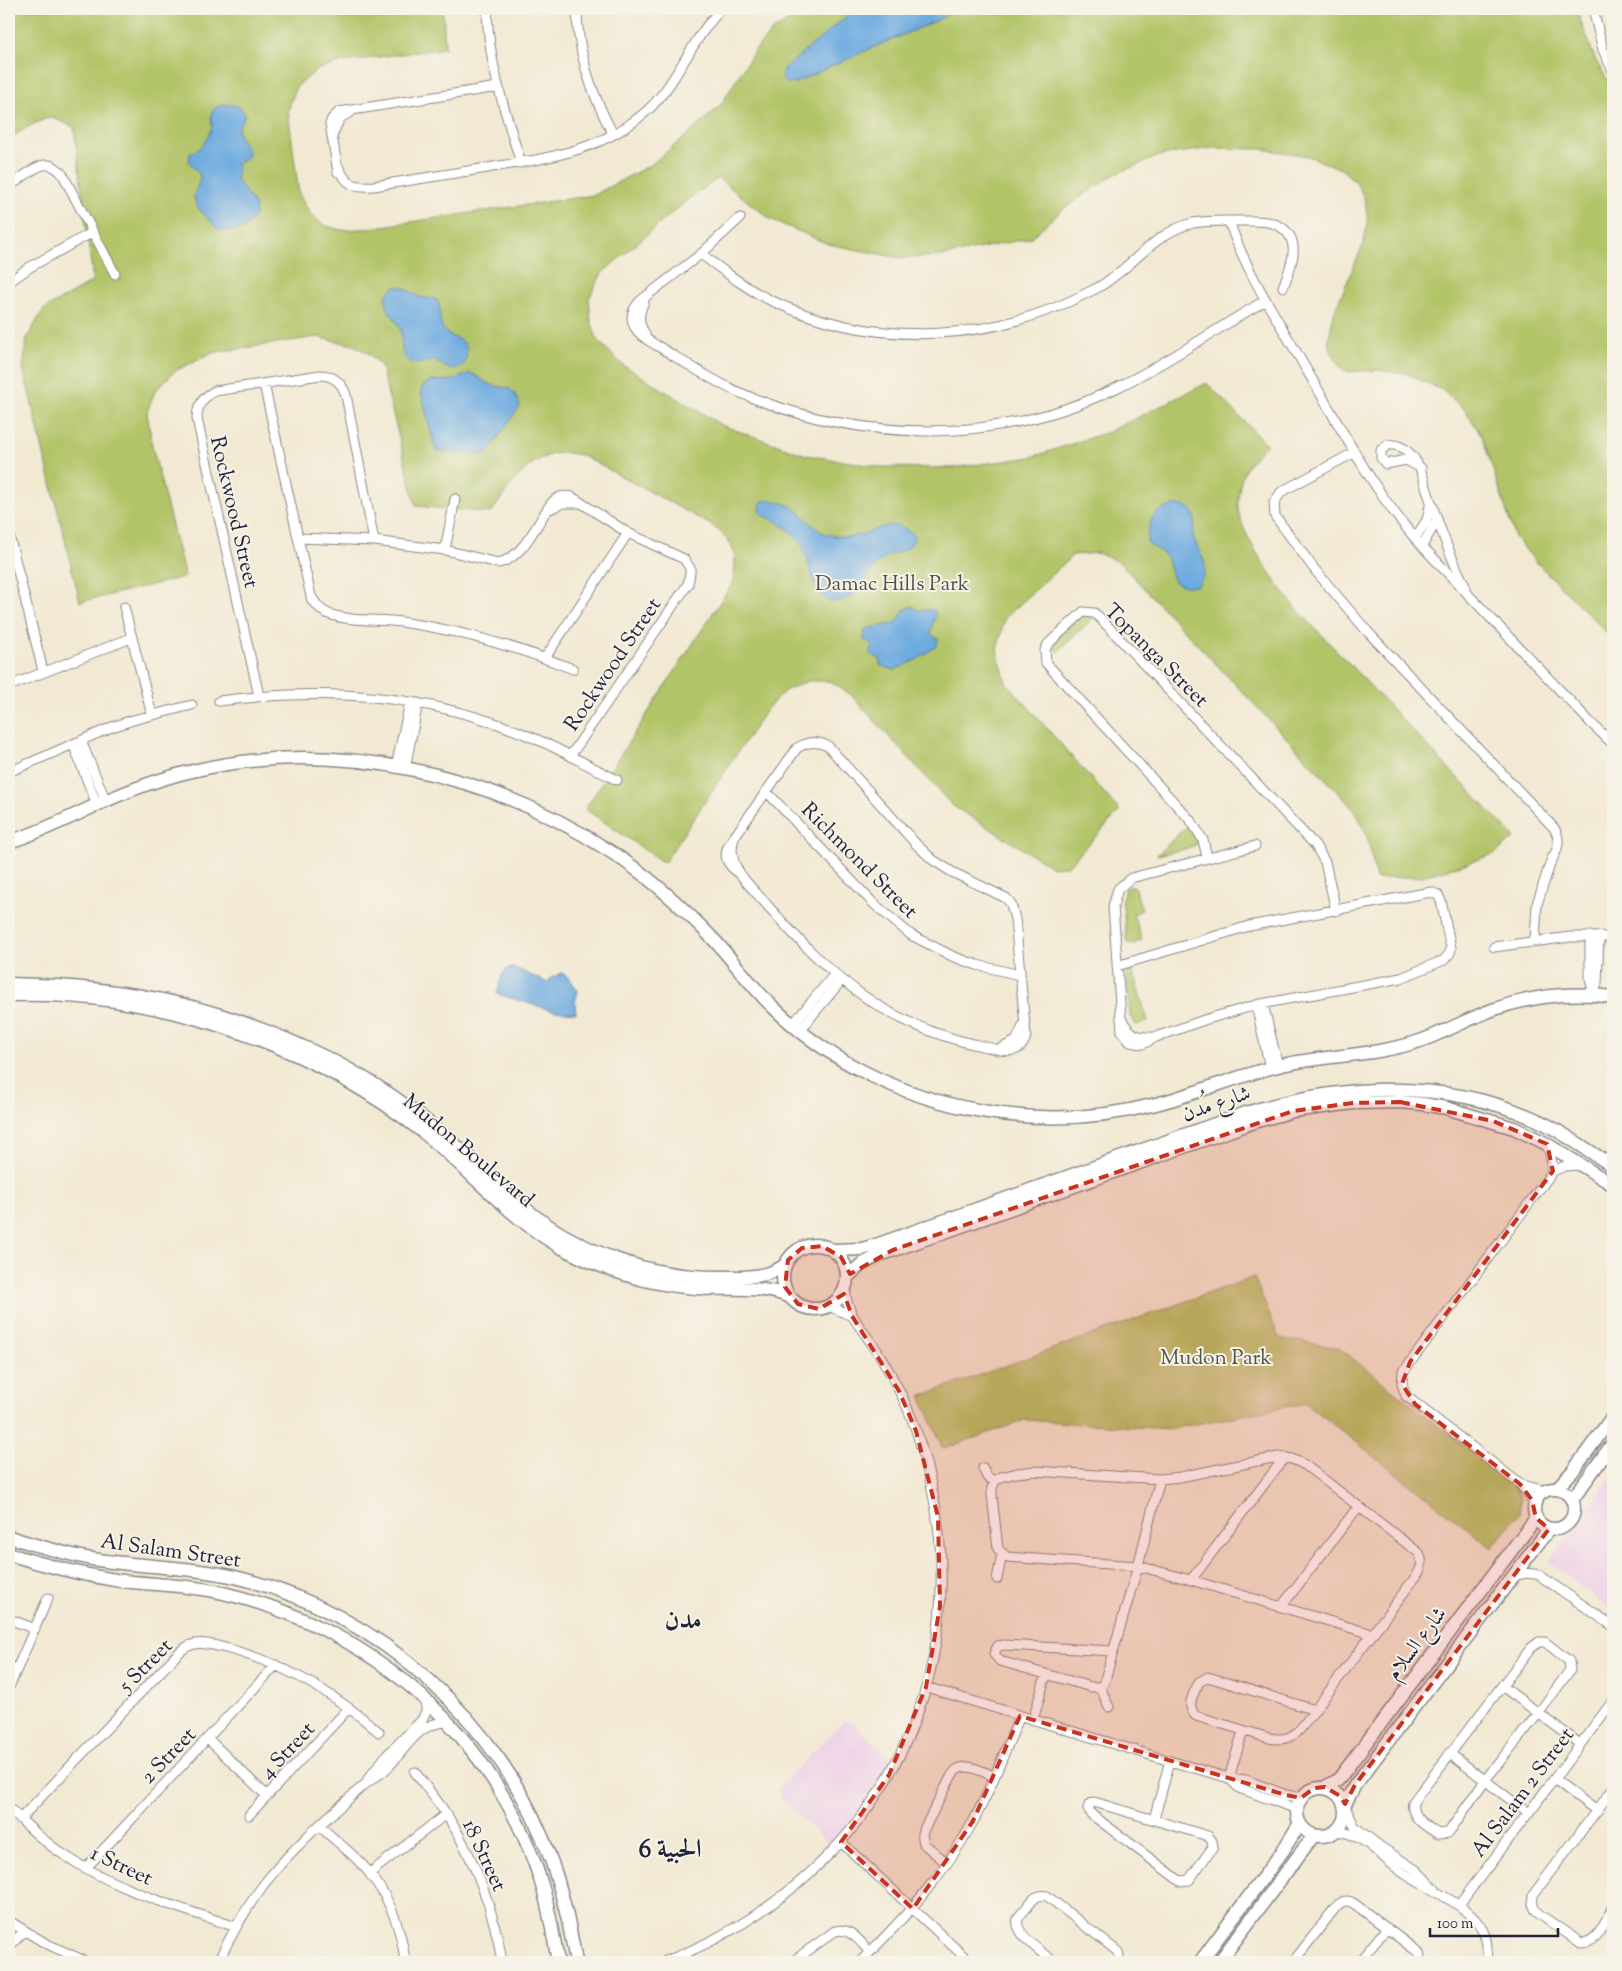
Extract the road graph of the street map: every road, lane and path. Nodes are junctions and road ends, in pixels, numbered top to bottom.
1 (487, 9) edge
2 (577, 9) edge
3 (721, 9) edge
4 (1593, 9) edge
5 (1613, 71) edge
6 (498, 87) junction
7 (613, 134) junction
8 (521, 163) junction
9 (9, 186) edge
10 (740, 218) dead end
11 (1229, 221) junction
12 (93, 232) junction
13 (701, 254) junction
14 (115, 274) dead end
15 (9, 282) edge
16 (1282, 287) dead end
17 (1266, 300) junction
18 (264, 384) junction
19 (1355, 452) junction
20 (1420, 468) dead end
21 (1430, 498) junction
22 (455, 499) dead end
23 (1436, 522) junction
24 (628, 533) junction
25 (9, 534) edge
26 (298, 538) junction
27 (1415, 538) junction
28 (374, 541) junction
29 (1422, 546) junction
30 (445, 550) junction
31 (1470, 595) junction
32 (124, 607) dead end
33 (131, 638) junction
34 (544, 658) junction
35 (573, 669) dead end
36 (43, 671) junction
37 (9, 686) edge
38 (258, 696) junction
39 (219, 701) dead end
40 (414, 703) junction
41 (192, 705) dead end
42 (152, 715) junction
43 (82, 741) junction
44 (72, 744) junction
45 (1613, 744) edge
46 (571, 755) junction
47 (400, 768) junction
48 (9, 772) edge
49 (617, 780) dead end
50 (766, 790) junction
51 (102, 803) junction
52 (9, 842) edge
53 (1255, 846) dead end
54 (1207, 857) junction
55 (1336, 911) junction
56 (1594, 936) junction
57 (1613, 937) edge
58 (1535, 940) junction
59 (1494, 947) dead end
60 (1117, 966) junction
61 (1020, 975) junction
62 (838, 978) junction
63 (9, 984) edge
64 (9, 995) edge
65 (1594, 995) junction
66 (1613, 997) edge
67 (1259, 1004) junction
68 (797, 1027) junction
69 (1274, 1067) junction
70 (1547, 1144) junction
71 (1579, 1165) junction
72 (1613, 1166) edge
73 (1553, 1171) junction
74 (1613, 1185) edge
75 (832, 1250) junction
76 (785, 1265) junction
77 (846, 1283) junction
78 (790, 1297) junction
79 (829, 1306) junction
80 (852, 1316) junction
81 (1613, 1416) edge
82 (1613, 1443) edge
83 (1285, 1457) junction
84 (983, 1468) dead end
85 (1160, 1479) junction
86 (995, 1481) junction
87 (1520, 1484) junction
88 (1551, 1490) junction
89 (1572, 1500) junction
90 (1358, 1507) junction
91 (1535, 1511) junction
92 (1550, 1529) junction
93 (9, 1537) edge
94 (9, 1554) edge
95 (1002, 1554) junction
96 (128, 1564) junction
97 (1138, 1566) junction
98 (94, 1576) junction
99 (1512, 1577) junction
100 (997, 1579) dead end
101 (1191, 1580) junction
102 (48, 1598) dead end
103 (1281, 1607) junction
104 (9, 1619) edge
105 (1613, 1626) edge
106 (35, 1629) junction
107 (1372, 1634) junction
108 (1112, 1651) junction
109 (276, 1665) junction
110 (1046, 1675) junction
111 (1502, 1686) junction
112 (9, 1687) edge
113 (926, 1687) junction
114 (1100, 1687) junction
115 (426, 1701) junction
116 (1613, 1701) edge
117 (1110, 1706) dead end
118 (349, 1708) junction
119 (1315, 1710) junction
120 (1538, 1714) junction
121 (1020, 1716) junction
122 (1033, 1720) junction
123 (447, 1722) junction
124 (1244, 1731) junction
125 (379, 1732) dead end
126 (208, 1740) junction
127 (1580, 1744) junction
128 (1449, 1753) junction
129 (389, 1761) junction
130 (1170, 1761) junction
131 (414, 1772) dead end
132 (994, 1776) junction
133 (1229, 1778) junction
134 (1554, 1779) junction
135 (1485, 1780) junction
136 (1325, 1787) junction
137 (1613, 1789) edge
138 (267, 1796) junction
139 (1605, 1799) junction
140 (1299, 1803) junction
141 (1613, 1806) edge
142 (1345, 1807) junction
143 (9, 1808) edge
144 (1597, 1811) junction
145 (1528, 1813) junction
146 (446, 1814) junction
147 (249, 1815) dead end
148 (20, 1819) junction
149 (1154, 1819) junction
150 (1300, 1823) junction
151 (320, 1826) junction
152 (1337, 1831) junction
153 (1314, 1835) junction
154 (841, 1842) junction
155 (947, 1863) junction
156 (85, 1868) junction
157 (1411, 1872) junction
158 (370, 1873) junction
159 (1459, 1905) junction
160 (1613, 1906) edge
161 (912, 1908) junction
162 (9, 1921) edge
163 (236, 1927) junction
164 (1387, 1928) junction
165 (24, 1931) junction
166 (9, 1947) edge
167 (870, 1952) junction
168 (1043, 1959) edge
169 (86, 1962) edge
170 (218, 1962) edge
171 (405, 1962) edge
172 (502, 1962) edge
173 (558, 1962) edge
174 (576, 1962) edge
175 (664, 1962) edge
176 (792, 1962) edge
177 (860, 1962) edge
178 (970, 1962) edge
179 (1054, 1962) edge
180 (1120, 1962) edge
181 (1200, 1962) edge
182 (1219, 1962) edge
183 (1293, 1962) edge
184 (1359, 1962) edge
185 (1421, 1962) edge
186 (1485, 1962) edge

1 - 6 street
2 - 7 street
3 - 7 street
4 - 5 street
6 - 8 street
6 - 8 street
7 - 8 street
9 - 12 street
10 - 13 street
11 - 13 street
11 - 16 street
11 - 17 street
12 - 14 street
12 - 15 street
13 - 17 street
17 - 19 street
18 - 26 street, Rockwood Street
18 - 28 street, Rockwood Street
18 - 38 street, Rockwood Street
19 - 27 street
19 - 58 street
20 - 21 street
21 - 23 street
21 - 27 street
22 - 30 street
23 - 29 street
23 - 31 street
24 - 30 street, Rockwood Street
24 - 34 street
24 - 46 street, Rockwood Street
25 - 36 street
26 - 28 street, Rockwood Street
26 - 34 street, Rockwood Street
27 - 29 street
28 - 30 street, Rockwood Street
29 - 31 street
31 - 45 street
32 - 33 street
33 - 36 street
33 - 42 street
34 - 35 street, Rockwood Street
36 - 37 street
38 - 39 street, Rockwood Street
38 - 40 street, Rockwood Street
40 - 46 street, Rockwood Street
40 - 47 street
41 - 42 street
42 - 43 street
43 - 44 street
43 - 51 street
44 - 48 street
44 - 51 street
46 - 49 street, Rockwood Street
47 - 51 street
47 - 68 street
50 - 61 street, Richmond Street
50 - 61 street
50 - 62 street
51 - 52 street
53 - 54 street
54 - 55 street, Topanga Street
54 - 60 street
55 - 60 street
55 - 67 street
56 - 57 street
56 - 58 street
56 - 65 street
58 - 59 street
60 - 67 street
61 - 62 street
62 - 68 street
63 - 76 street, Mudon Boulevard
64 - 78 street, Mudon Boulevard
65 - 66 street
65 - 69 street
67 - 69 street
68 - 69 street
70 - 71 street, شارع مُدن
70 - 73 street
70 - 77 street, شارع مُدن
71 - 73 street
71 - 74 street, شارع مُدن
72 - 75 street, شارع مُدن
73 - 87 street
75 - 76 street
75 - 77 street
76 - 78 street
77 - 79 street
77 - 80 street
78 - 79 street
79 - 80 street
80 - 113 street
81 - 88 street
82 - 89 street
83 - 85 street
83 - 90 street
83 - 101 street
84 - 86 street
85 - 86 street
85 - 97 street
86 - 95 street
87 - 88 street
87 - 91 street
88 - 89 street
88 - 91 street
89 - 92 street
90 - 103 street
90 - 107 street
91 - 92 street
91 - 136 street, شارع السلام
92 - 99 street, شارع السلام
93 - 96 street, Al Salam Street
94 - 98 street, Al Salam Street
95 - 97 street
95 - 100 street
96 - 98 street
96 - 174 street, Al Salam Street
97 - 101 street
97 - 108 street
98 - 115 street, Al Salam Street
99 - 105 street
99 - 142 street, شارع السلام
101 - 103 street
102 - 106 street
103 - 107 street
104 - 106 street
106 - 112 street
107 - 119 street
108 - 110 street
108 - 114 street
109 - 118 street, 5 Street
109 - 126 street, 2 Street
109 - 148 street, 5 Street
110 - 114 street
110 - 122 street
111 - 120 street
111 - 120 street
111 - 128 street
113 - 121 street
113 - 154 street
114 - 117 street
115 - 123 street, Al Salam Street
115 - 129 street
116 - 127 street, Al Salam 2 Street
118 - 125 street, 5 Street
118 - 138 street, 4 Street
119 - 124 street
119 - 124 street
120 - 127 street
120 - 135 street
121 - 122 street
121 - 132 street
122 - 130 street
123 - 129 street
123 - 173 street, Al Salam Street
124 - 133 street
126 - 138 street
126 - 156 street, 2 Street
127 - 134 street, Al Salam 2 Street
128 - 135 street
128 - 135 street
129 - 151 street
130 - 133 street
130 - 149 street
131 - 146 street, 18 Street
132 - 155 street
132 - 155 street
133 - 140 street
134 - 144 street
134 - 145 street, Al Salam 2 Street
135 - 145 street
136 - 140 street
136 - 142 street
137 - 139 street
138 - 147 street, 4 Street
139 - 141 street
139 - 144 street
140 - 150 street
142 - 152 street
142 - 157 street
143 - 148 street, 1 Street
144 - 160 street
145 - 159 street, Al Salam 2 Street
146 - 158 street
146 - 172 street, 18 Street
148 - 156 street, 1 Street
149 - 149 street
150 - 153 street
150 - 181 street
151 - 158 street
151 - 163 street
152 - 153 street
152 - 157 street
153 - 182 street
154 - 161 street
154 - 175 street
155 - 161 street
156 - 163 street, 1 Street
157 - 159 street
158 - 171 street
159 - 186 street
161 - 167 street
161 - 178 street
162 - 165 street
163 - 170 street
164 - 183 street
164 - 184 street
164 - 185 street
165 - 166 street
165 - 169 street
167 - 176 street
167 - 177 street
168 - 179 street
168 - 180 street

